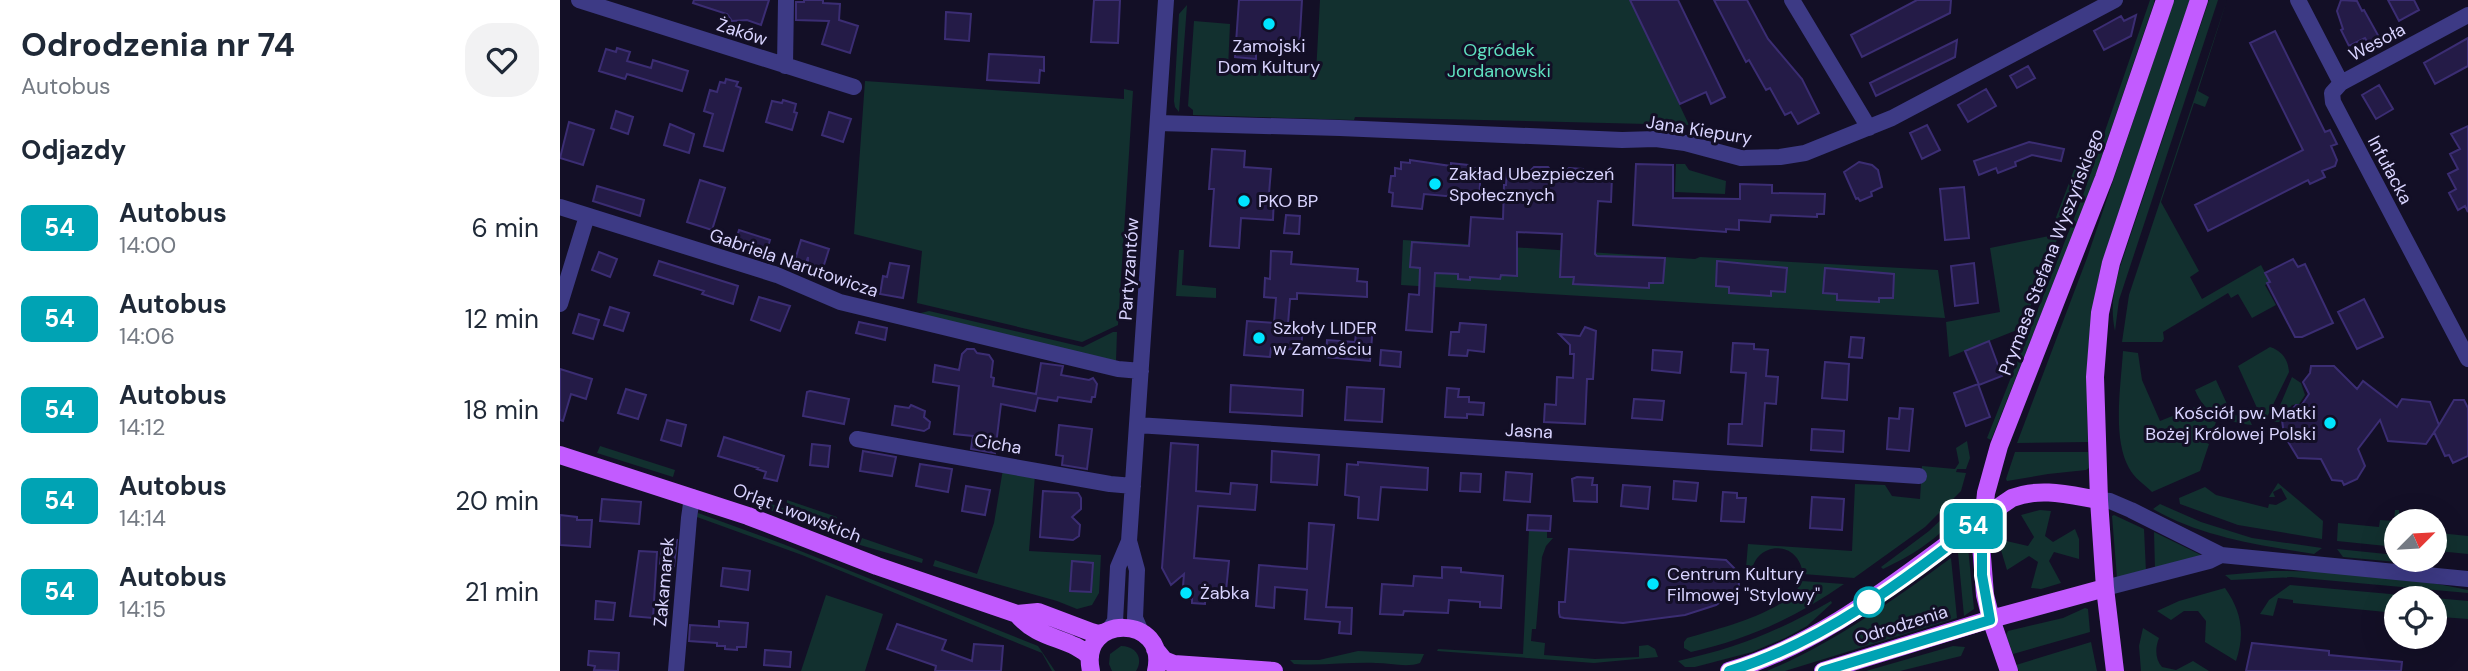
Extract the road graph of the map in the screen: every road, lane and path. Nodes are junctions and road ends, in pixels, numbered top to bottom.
1 (579, 0) edge
2 (786, 0) edge
3 (1166, 0) edge
4 (1792, 0) edge
5 (2115, 0) edge
6 (2165, 0) edge
7 (2199, 0) edge
8 (2298, 0) edge
9 (2468, 15) edge
10 (785, 66) junction
11 (2341, 83) junction
12 (854, 87) dead end
13 (1158, 123) junction
14 (1869, 128) junction
15 (560, 207) edge
16 (587, 216) junction
17 (560, 304) edge
18 (2468, 359) edge
19 (1141, 371) junction
20 (1137, 425) junction
21 (857, 439) dead end
22 (560, 456) edge
23 (1919, 476) dead end
24 (1133, 486) junction
25 (692, 497) junction
26 (2099, 500) junction
27 (1982, 520) junction
28 (1129, 541) junction
29 (2221, 555) junction
30 (2468, 579) edge
31 (2105, 588) junction
32 (1017, 614) junction
33 (1990, 620) junction
34 (1108, 631) junction
35 (1141, 632) junction
36 (1155, 649) junction
37 (1091, 664) edge
38 (676, 671) edge
39 (1156, 671) edge
40 (1274, 671) edge
41 (1730, 671) edge
42 (1823, 671) edge
43 (2010, 671) edge
44 (2115, 671) edge

1 - 10 street, Żaków
2 - 10 street
3 - 13 street, Partyzantów
4 - 14 street
5 - 14 street, Jana Kiepury
6 - 27 main road, Prymasa Stefana Wyszyńskiego
7 - 26 main road
8 - 11 street
9 - 11 street, Wesoła
10 - 12 street, Żaków
11 - 18 street, Infułacka
13 - 14 street, Jana Kiepury
13 - 19 street, Partyzantów
15 - 16 street, Gabriela Narutowicza
16 - 17 street
16 - 19 street, Gabriela Narutowicza
19 - 20 street, Partyzantów
20 - 23 street, Jasna
20 - 24 street, Partyzantów
21 - 24 street, Cicha
22 - 25 main road, Orląt Lwowskich
24 - 28 street, Partyzantów
25 - 32 main road, Orląt Lwowskich
25 - 38 street, Zakamarek
26 - 27 main road, Odrodzenia
26 - 29 street
26 - 31 main road
27 - 33 main road, Prymasa Stefana Wyszyńskiego
27 - 41 main road, Odrodzenia
28 - 34 street, Partyzantów
28 - 35 street, Partyzantów
29 - 30 street
29 - 31 street
31 - 33 main road, Odrodzenia
31 - 44 main road
32 - 34 main road, Orląt Lwowskich
32 - 37 main road, Orląt Lwowskich
33 - 42 main road, Odrodzenia
33 - 43 main road
34 - 35 main road, Orląt Lwowskich
34 - 37 main road
35 - 36 main road
36 - 39 main road
36 - 40 main road

